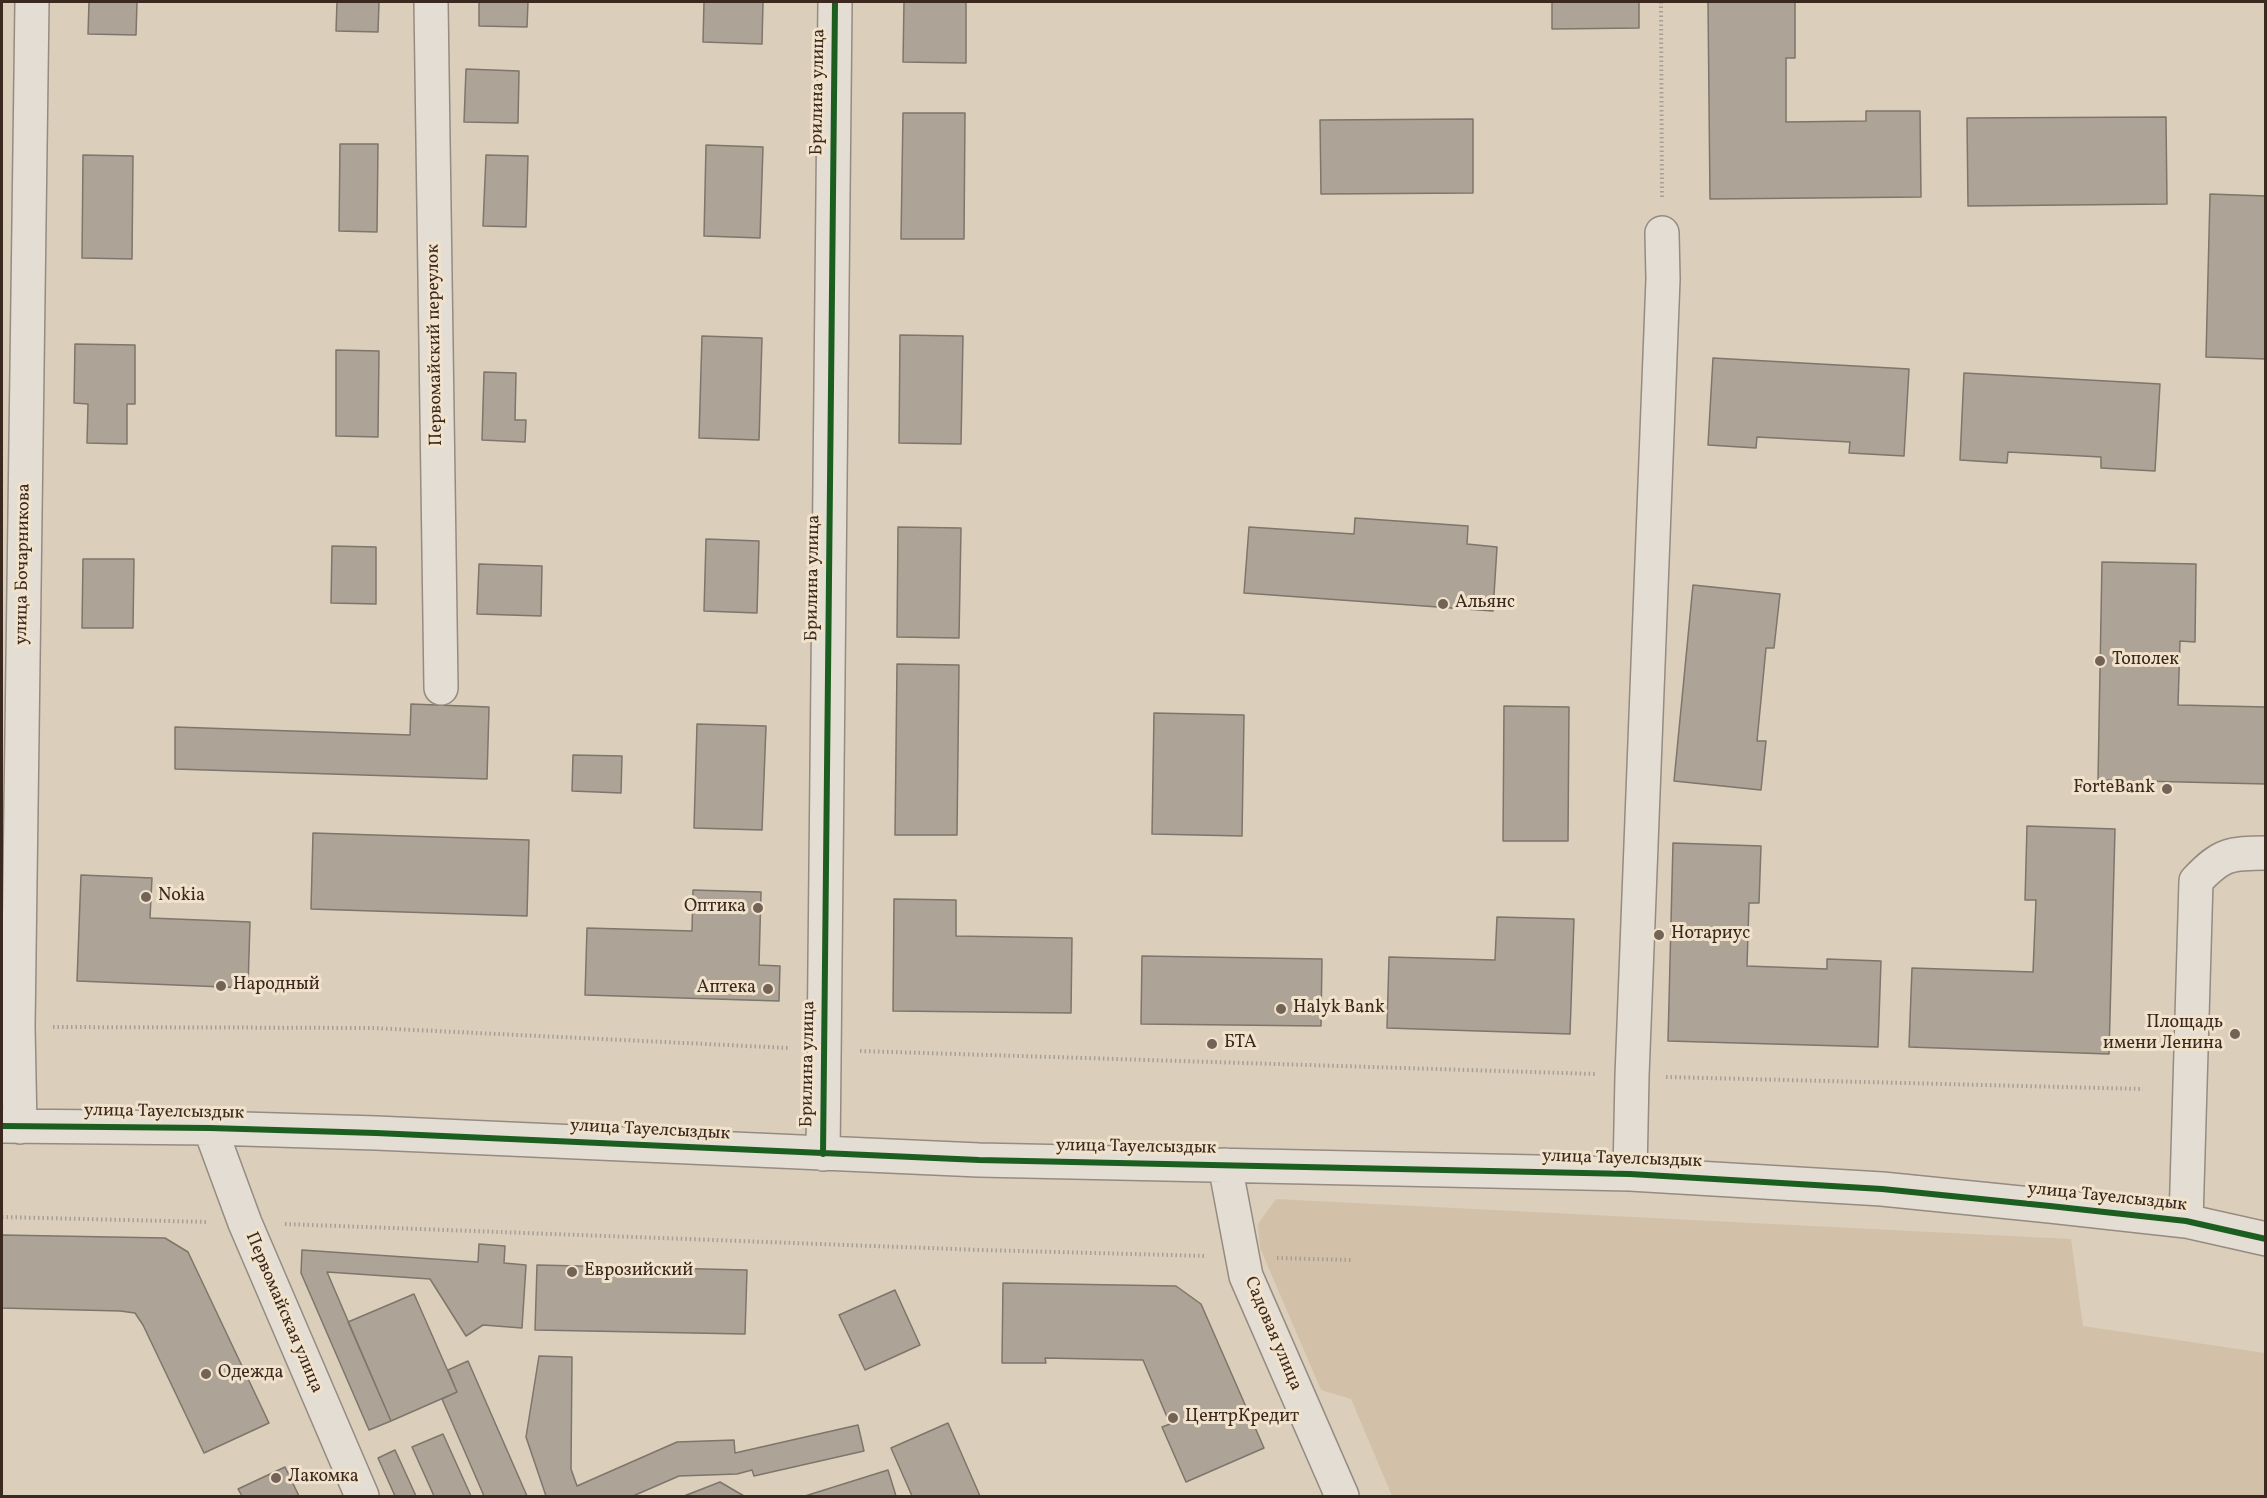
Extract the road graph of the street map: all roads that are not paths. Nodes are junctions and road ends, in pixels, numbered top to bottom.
1 (32, 2) edge
2 (431, 2) edge
3 (835, 2) edge
4 (1662, 233) road end
5 (441, 688) dead end
6 (2265, 853) edge
7 (11, 1127) edge
8 (210, 1128) junction
9 (823, 1154) junction
10 (1225, 1165) junction
11 (1630, 1174) junction
12 (2186, 1221) junction
13 (2265, 1239) edge
14 (362, 1497) edge
15 (1342, 1497) edge

1 - 7 street, улица Бочарникова
2 - 5 street, Первомайский переулок
3 - 9 street, Брилина улица
4 - 11 street
6 - 12 street
7 - 8 street, улица Тауелсыздык
8 - 9 street, улица Тауелсыздык
8 - 14 street, Первомайская улица
9 - 10 street, улица Тауелсыздык
10 - 11 street, улица Тауелсыздык
10 - 15 street, Садовая улица
11 - 12 street, улица Тауелсыздык
12 - 13 street, улица Тауелсыздык

